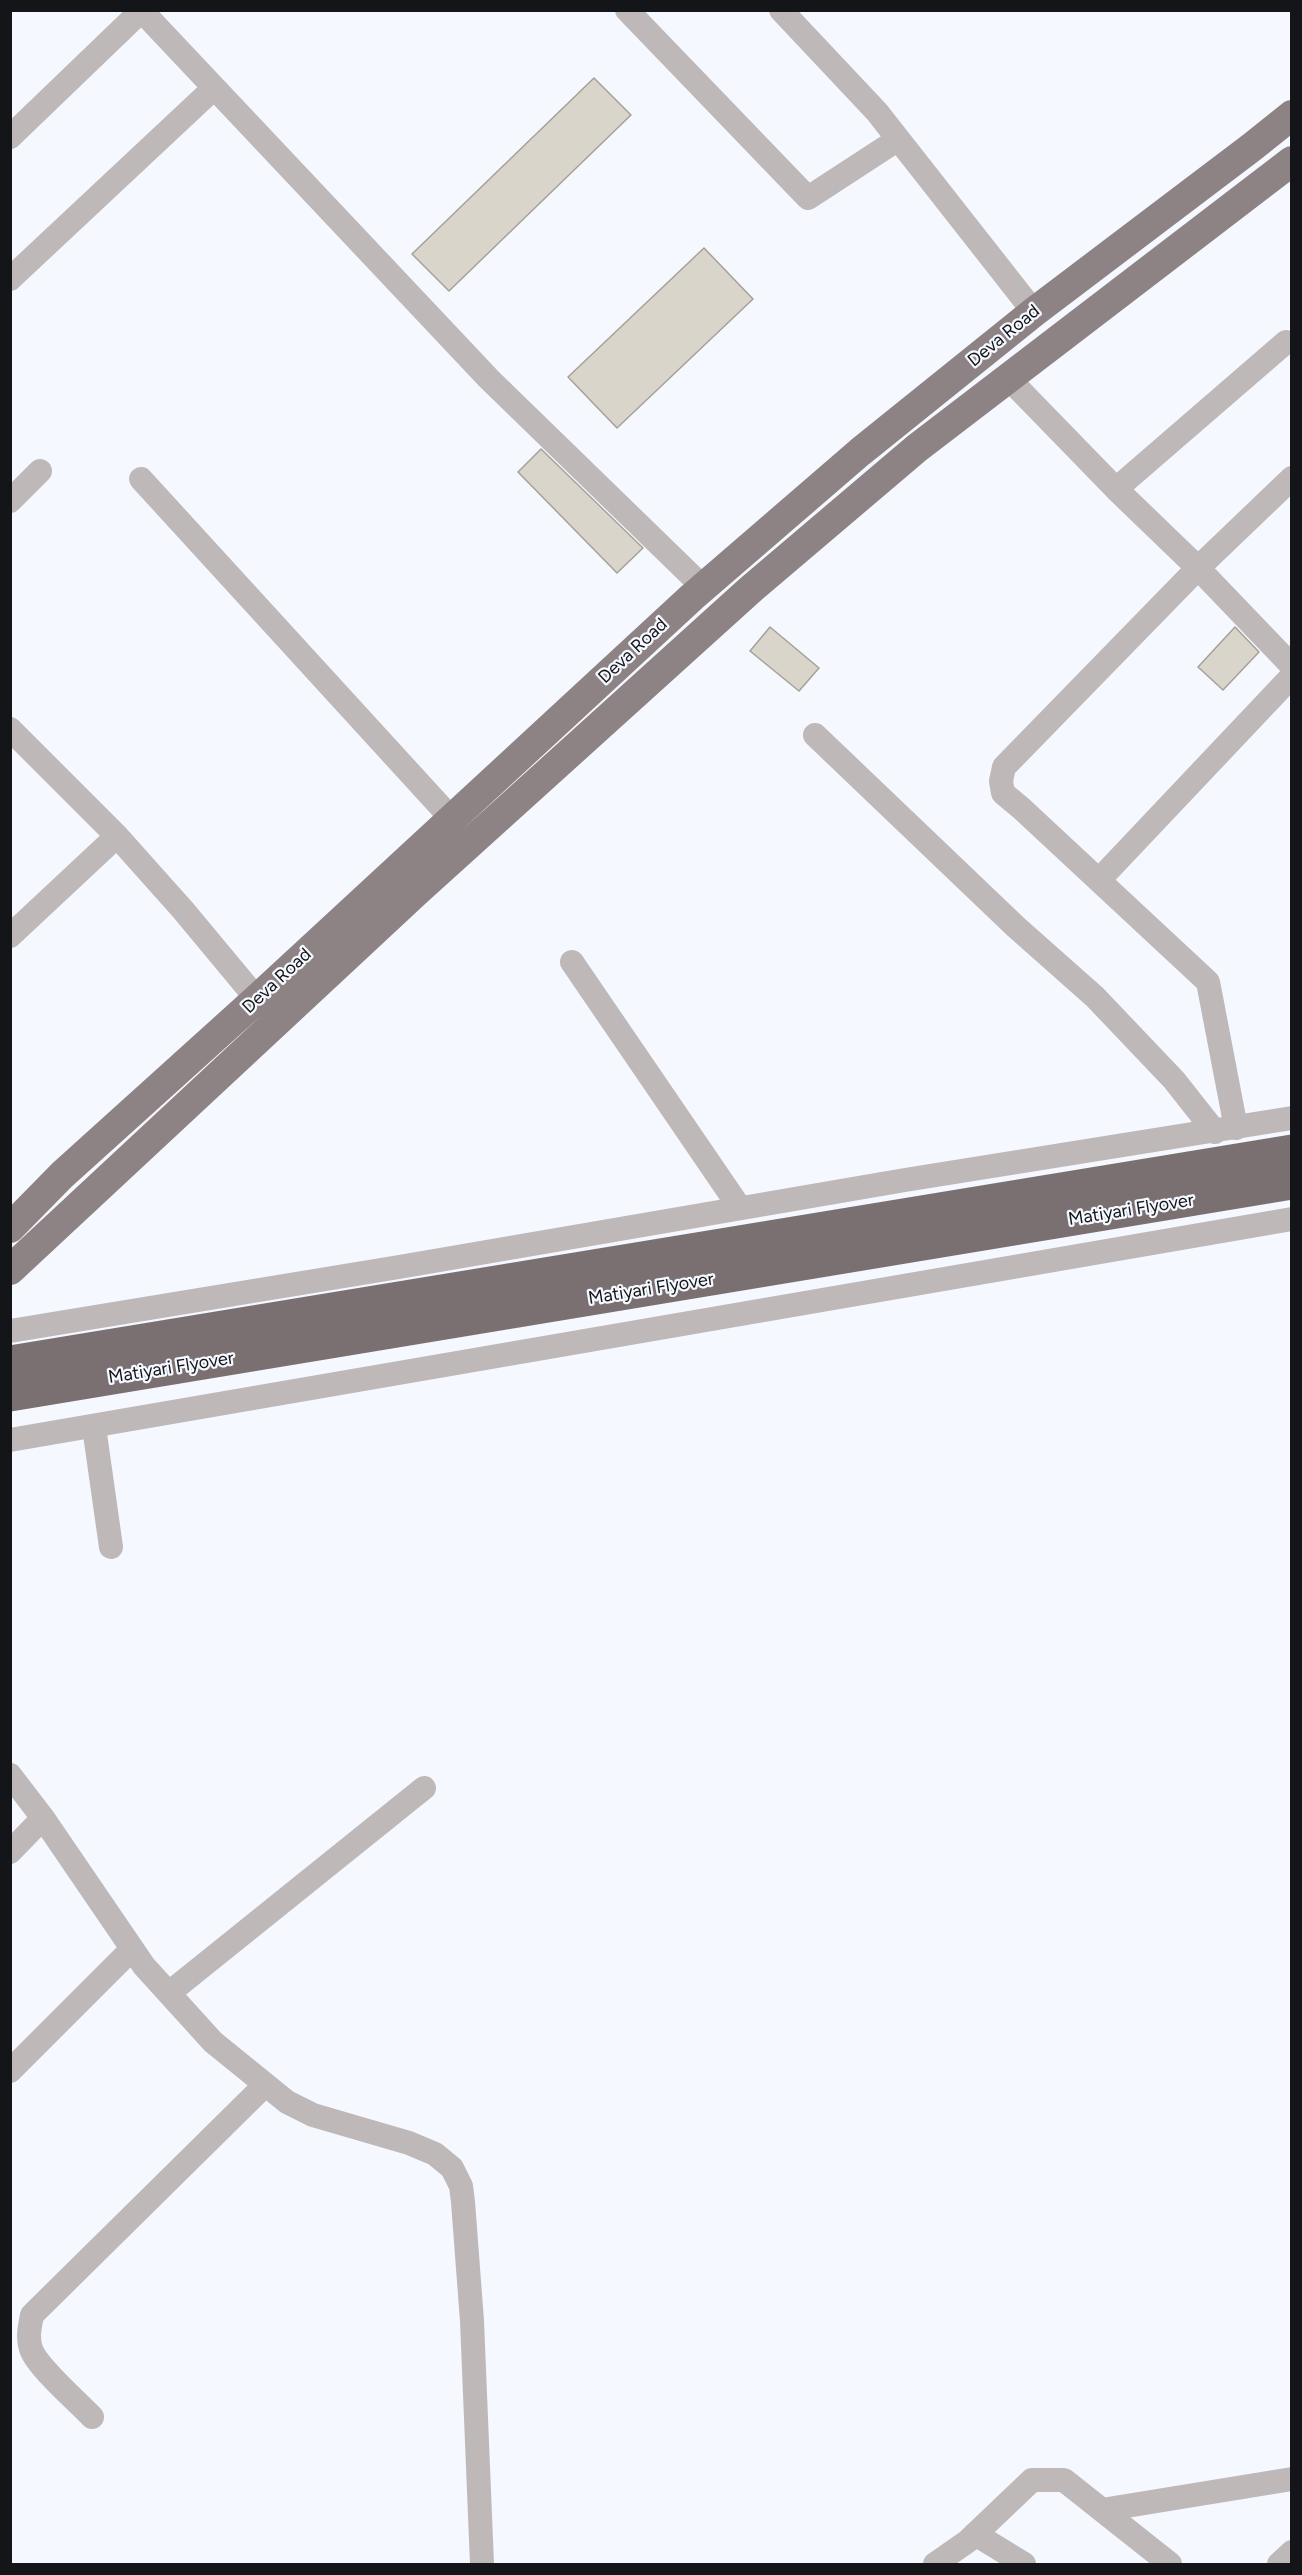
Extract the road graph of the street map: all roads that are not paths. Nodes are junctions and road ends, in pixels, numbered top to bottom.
1 (627, 10) edge
2 (781, 10) edge
3 (142, 11) edge
4 (214, 88) junction
5 (1292, 115) edge
6 (10, 137) edge
7 (897, 140) junction
8 (1292, 161) edge
9 (10, 279) edge
10 (1034, 312) junction
11 (1286, 342) dead end
12 (1008, 378) junction
13 (40, 471) dead end
14 (1292, 478) edge
15 (141, 479) dead end
16 (1116, 489) junction
17 (10, 501) edge
18 (1198, 568) junction
19 (704, 587) junction
20 (1292, 666) edge
21 (1292, 676) edge
22 (815, 735) dead end
23 (16, 745) edge
24 (451, 818) junction
25 (117, 836) junction
26 (1099, 880) junction
27 (10, 936) edge
28 (572, 962) dead end
29 (257, 999) junction
30 (1292, 1118) edge
31 (1225, 1130) junction
32 (1292, 1151) edge
33 (1292, 1183) edge
34 (741, 1208) junction
35 (1292, 1219) edge
36 (10, 1228) edge
37 (10, 1269) edge
38 (10, 1331) edge
39 (10, 1362) edge
40 (10, 1395) edge
41 (94, 1427) junction
42 (10, 1440) edge
43 (111, 1546) dead end
44 (10, 1775) edge
45 (424, 1788) dead end
46 (43, 1818) junction
47 (10, 1852) edge
48 (132, 1949) junction
49 (169, 1993) junction
50 (10, 2071) edge
51 (265, 2085) junction
52 (92, 2417) dead end
53 (1292, 2479) edge
54 (1102, 2510) junction
55 (975, 2534) junction
56 (1292, 2552) edge
57 (482, 2565) edge
58 (935, 2565) edge
59 (1024, 2565) edge
60 (1170, 2565) edge
61 (1279, 2565) edge

1 - 7 street
2 - 7 street
3 - 4 street
3 - 6 street
4 - 9 street
4 - 19 street
5 - 10 main road, Deva Road
7 - 10 street
8 - 12 main road, Deva Road
10 - 19 main road, Deva Road
11 - 16 street
12 - 16 street
12 - 37 main road, Deva Road
13 - 17 street
14 - 18 street
15 - 24 street
16 - 18 street
18 - 20 street
18 - 26 street
19 - 24 main road, Deva Road
21 - 26 street
22 - 31 street
23 - 25 street
24 - 29 main road, Deva Road
25 - 27 street
25 - 29 street
26 - 31 street
28 - 34 street
29 - 36 main road, Deva Road
30 - 31 street
31 - 34 street
32 - 39 highway, Matiyari Flyover
33 - 40 highway, Matiyari Flyover
34 - 38 street
35 - 41 street
41 - 42 street
41 - 43 street
44 - 46 street
45 - 49 street
46 - 47 street
46 - 48 street
48 - 49 street
48 - 50 street
49 - 51 street
51 - 52 street
51 - 57 street
53 - 54 street
54 - 55 street
54 - 60 street
55 - 58 street
55 - 59 street
56 - 61 street

